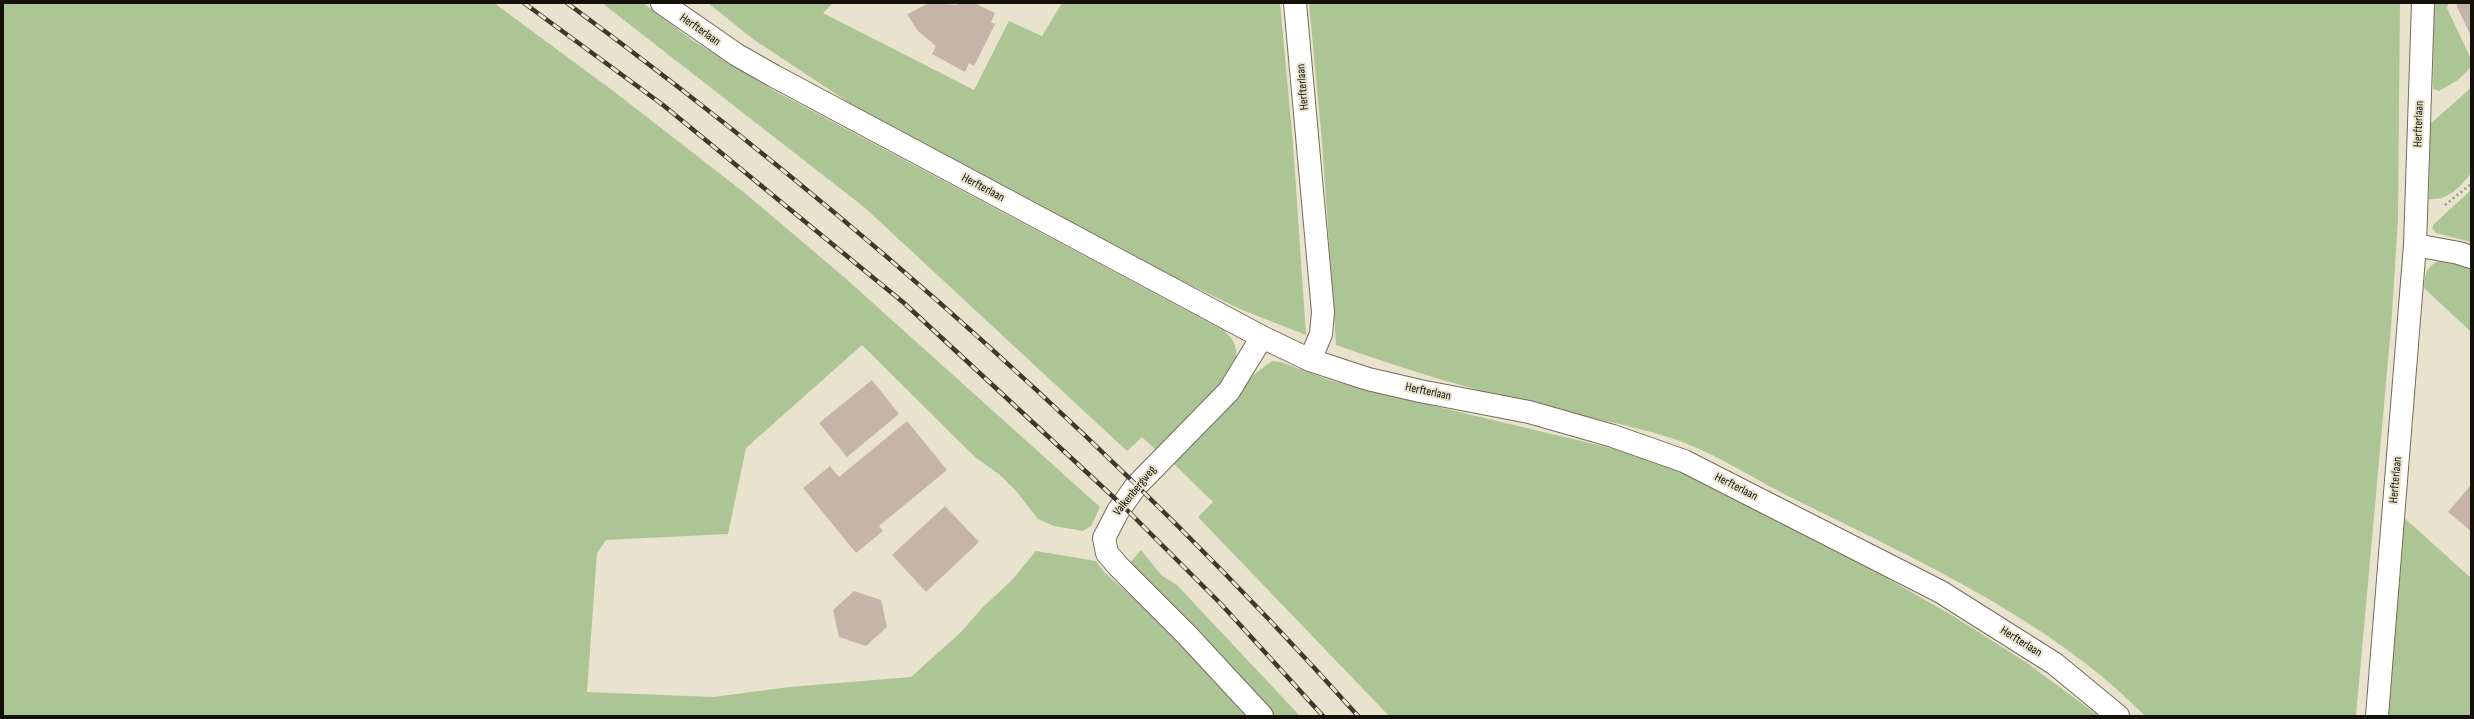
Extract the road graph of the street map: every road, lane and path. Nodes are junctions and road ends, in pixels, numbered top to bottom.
1 (662, 3) edge
2 (1295, 3) edge
3 (2423, 3) edge
4 (2415, 245) junction
5 (2471, 257) edge
6 (1262, 337) junction
7 (1310, 360) junction
8 (1262, 716) edge
9 (2118, 716) edge
10 (2376, 716) edge

1 - 6 street, Herfterlaan
2 - 7 street, Herfterlaan
3 - 4 street, Herfterlaan
4 - 5 street
4 - 10 street, Herfterlaan
6 - 7 street, Herfterlaan
6 - 8 street, Valkenbergweg
7 - 9 street, Herfterlaan

